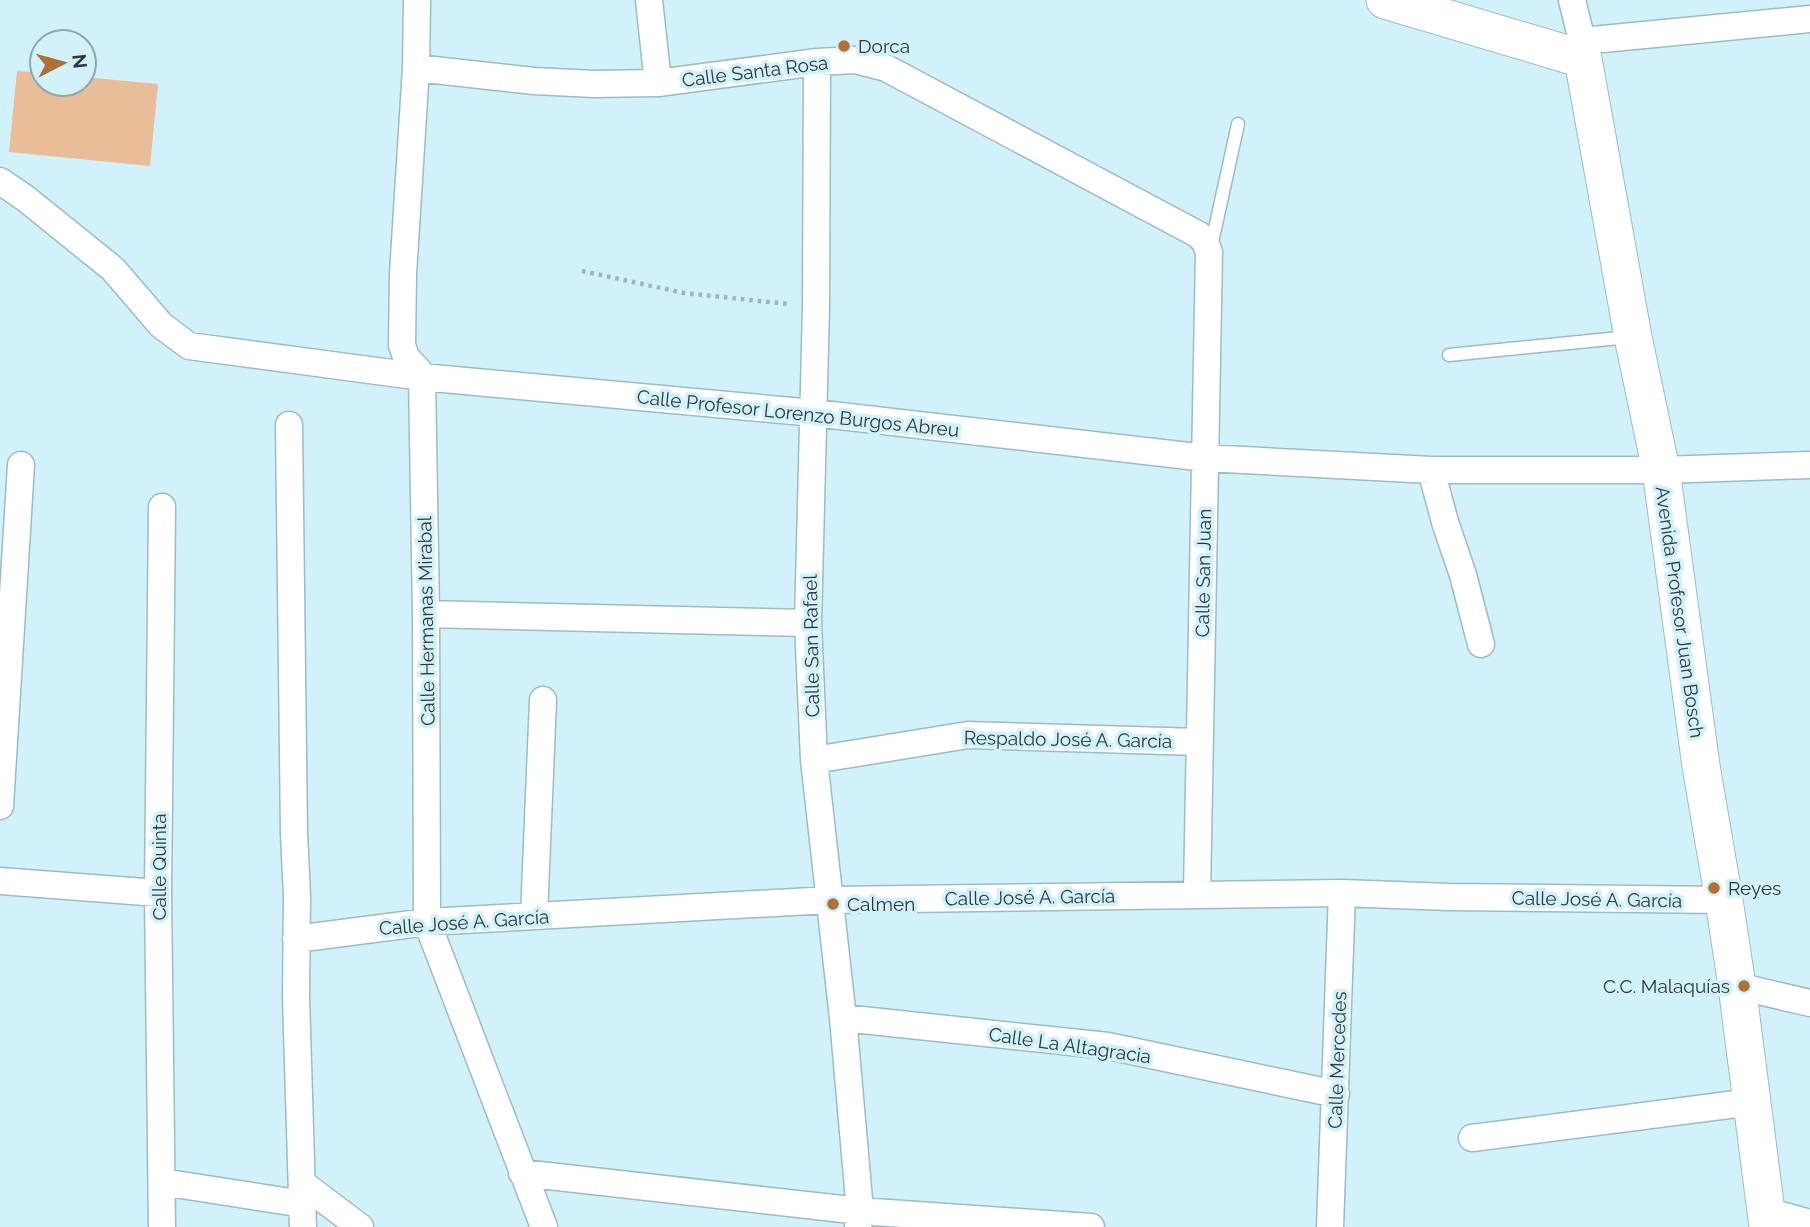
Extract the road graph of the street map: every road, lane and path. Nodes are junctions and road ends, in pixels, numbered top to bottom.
1 (417, 0) edge
2 (649, 0) edge
3 (1385, 0) edge
4 (1573, 0) edge
5 (1810, 19) edge
6 (1582, 50) junction
7 (817, 62) junction
8 (416, 68) junction
9 (658, 83) junction
10 (1238, 124) dead end
11 (0, 181) edge
12 (1209, 252) junction
13 (582, 271) dead end
14 (816, 307) junction
15 (1633, 337) junction
16 (1449, 355) dead end
17 (422, 377) junction
18 (814, 413) junction
19 (289, 425) dead end
20 (1206, 458) junction
21 (21, 465) dead end
22 (1810, 465) edge
23 (1431, 470) junction
24 (1661, 470) junction
25 (162, 507) dead end
26 (426, 614) junction
27 (808, 623) junction
28 (1481, 644) dead end
29 (543, 700) dead end
30 (1199, 742) junction
31 (814, 760) junction
32 (0, 806) edge
33 (0, 880) edge
34 (158, 893) junction
35 (1342, 893) junction
36 (1197, 894) junction
37 (830, 900) junction
38 (1724, 900) junction
39 (534, 916) junction
40 (427, 922) junction
41 (296, 939) junction
42 (1737, 986) junction
43 (1810, 1003) edge
44 (843, 1018) junction
45 (1336, 1094) junction
46 (1752, 1102) junction
47 (1472, 1138) dead end
48 (522, 1173) junction
49 (162, 1182) junction
50 (303, 1205) edge
51 (859, 1219) edge
52 (1767, 1219) edge
53 (1810, 1223) edge
54 (162, 1227) edge
55 (360, 1227) edge
56 (544, 1227) edge
57 (1091, 1227) edge
58 (1330, 1227) edge

1 - 8 street
2 - 9 street
3 - 6 street
4 - 6 street, Avenida Profesor Juan Bosch
5 - 6 street
6 - 15 street, Avenida Profesor Juan Bosch
7 - 9 street, Calle Santa Rosa
7 - 12 street, Calle Santa Rosa
7 - 14 street, Calle San Rafael
8 - 9 street, Calle Santa Rosa
8 - 17 street
10 - 12 lane
11 - 17 street, Calle Profesor Lorenzo Burgos Abreu
12 - 20 street, Calle San Juan
13 - 14 path
14 - 18 street, Calle San Rafael
15 - 16 lane
15 - 24 street, Avenida Profesor Juan Bosch
17 - 18 street, Calle Profesor Lorenzo Burgos Abreu
17 - 26 street, Calle Hermanas Mirabal
18 - 20 street, Calle Profesor Lorenzo Burgos Abreu
18 - 27 street, Calle San Rafael
19 - 41 street
20 - 23 street, Calle Profesor Lorenzo Burgos Abreu
20 - 30 street, Calle San Juan
21 - 32 street
22 - 24 street, Calle Profesor Lorenzo Burgos Abreu
23 - 24 street, Calle Profesor Lorenzo Burgos Abreu
23 - 28 street
24 - 38 street, Avenida Profesor Juan Bosch
25 - 34 street, Calle Quinta
26 - 27 street
26 - 40 street, Calle Hermanas Mirabal
27 - 31 street, Calle San Rafael
29 - 39 street
30 - 31 street, Respaldo José A. García
30 - 36 street, Calle San Juan
31 - 37 street, Calle San Rafael
33 - 34 street
34 - 49 street, Calle Quinta
35 - 36 street, Calle José A. García
35 - 38 street, Calle José A. García
35 - 45 street, Calle Mercedes
36 - 37 street, Calle José A. García
37 - 39 street, Calle José A. García
37 - 44 street, Calle San Rafael
38 - 42 street, Avenida Profesor Juan Bosch
39 - 40 street, Calle José A. García
40 - 41 street, Calle José A. García
40 - 48 street, Calle Hermanas Mirabal
41 - 50 street
42 - 43 street
42 - 46 street, Avenida Profesor Juan Bosch
44 - 45 street, Calle La Altagracia
44 - 51 street, Calle San Rafael
45 - 58 street, Calle Mercedes
46 - 47 street
46 - 52 street, Avenida Profesor Juan Bosch
48 - 51 street
48 - 56 street, Calle Hermanas Mirabal
49 - 50 street
49 - 54 street, Calle Quinta
50 - 55 street
51 - 57 street
52 - 53 street

